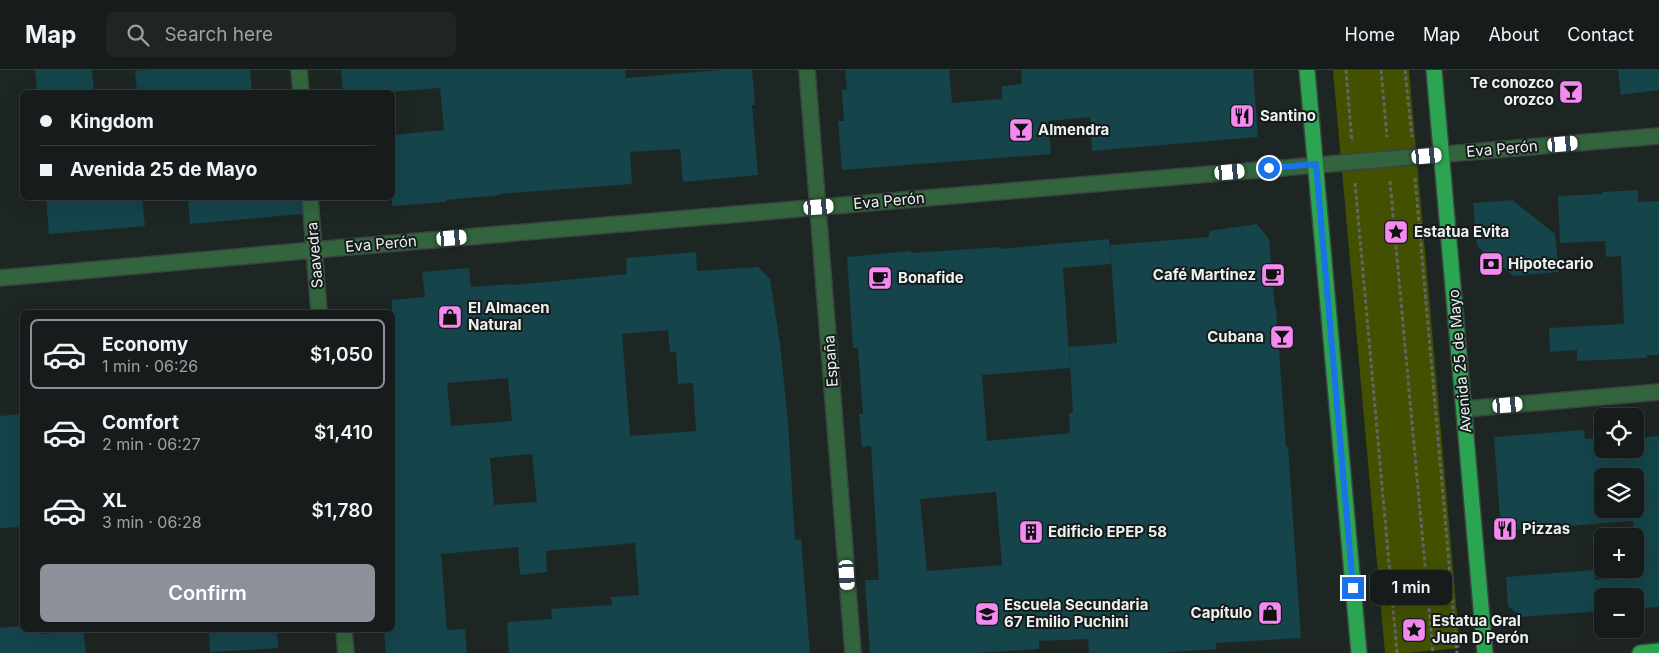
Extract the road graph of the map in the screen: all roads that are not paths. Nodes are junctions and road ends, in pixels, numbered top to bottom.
1 (299, 70) edge
2 (807, 70) edge
3 (1307, 70) edge
4 (1434, 70) edge
5 (301, 90) edge
6 (1659, 136) edge
7 (1441, 155) junction
8 (1316, 164) junction
9 (310, 200) edge
10 (819, 207) junction
11 (314, 250) junction
12 (0, 278) edge
13 (319, 310) edge
14 (1659, 392) edge
15 (1464, 409) junction
16 (344, 632) edge
17 (1659, 651) edge
18 (346, 653) edge
19 (853, 653) edge
20 (1358, 653) edge
21 (1485, 653) edge
22 (1640, 653) edge

1 - 5 street
2 - 10 street, España
3 - 8 main road
4 - 7 main road, Avenida 25 de Mayo
6 - 7 street, Eva Perón
7 - 8 street, Eva Perón
7 - 15 main road, Avenida 25 de Mayo
8 - 10 street, Eva Perón
8 - 20 main road
9 - 11 street, Saavedra
10 - 11 street, Eva Perón
10 - 19 street, España
11 - 12 street, Eva Perón
11 - 13 street, Saavedra
14 - 15 street
15 - 21 main road, Avenida 25 de Mayo
16 - 18 street
17 - 22 main road

